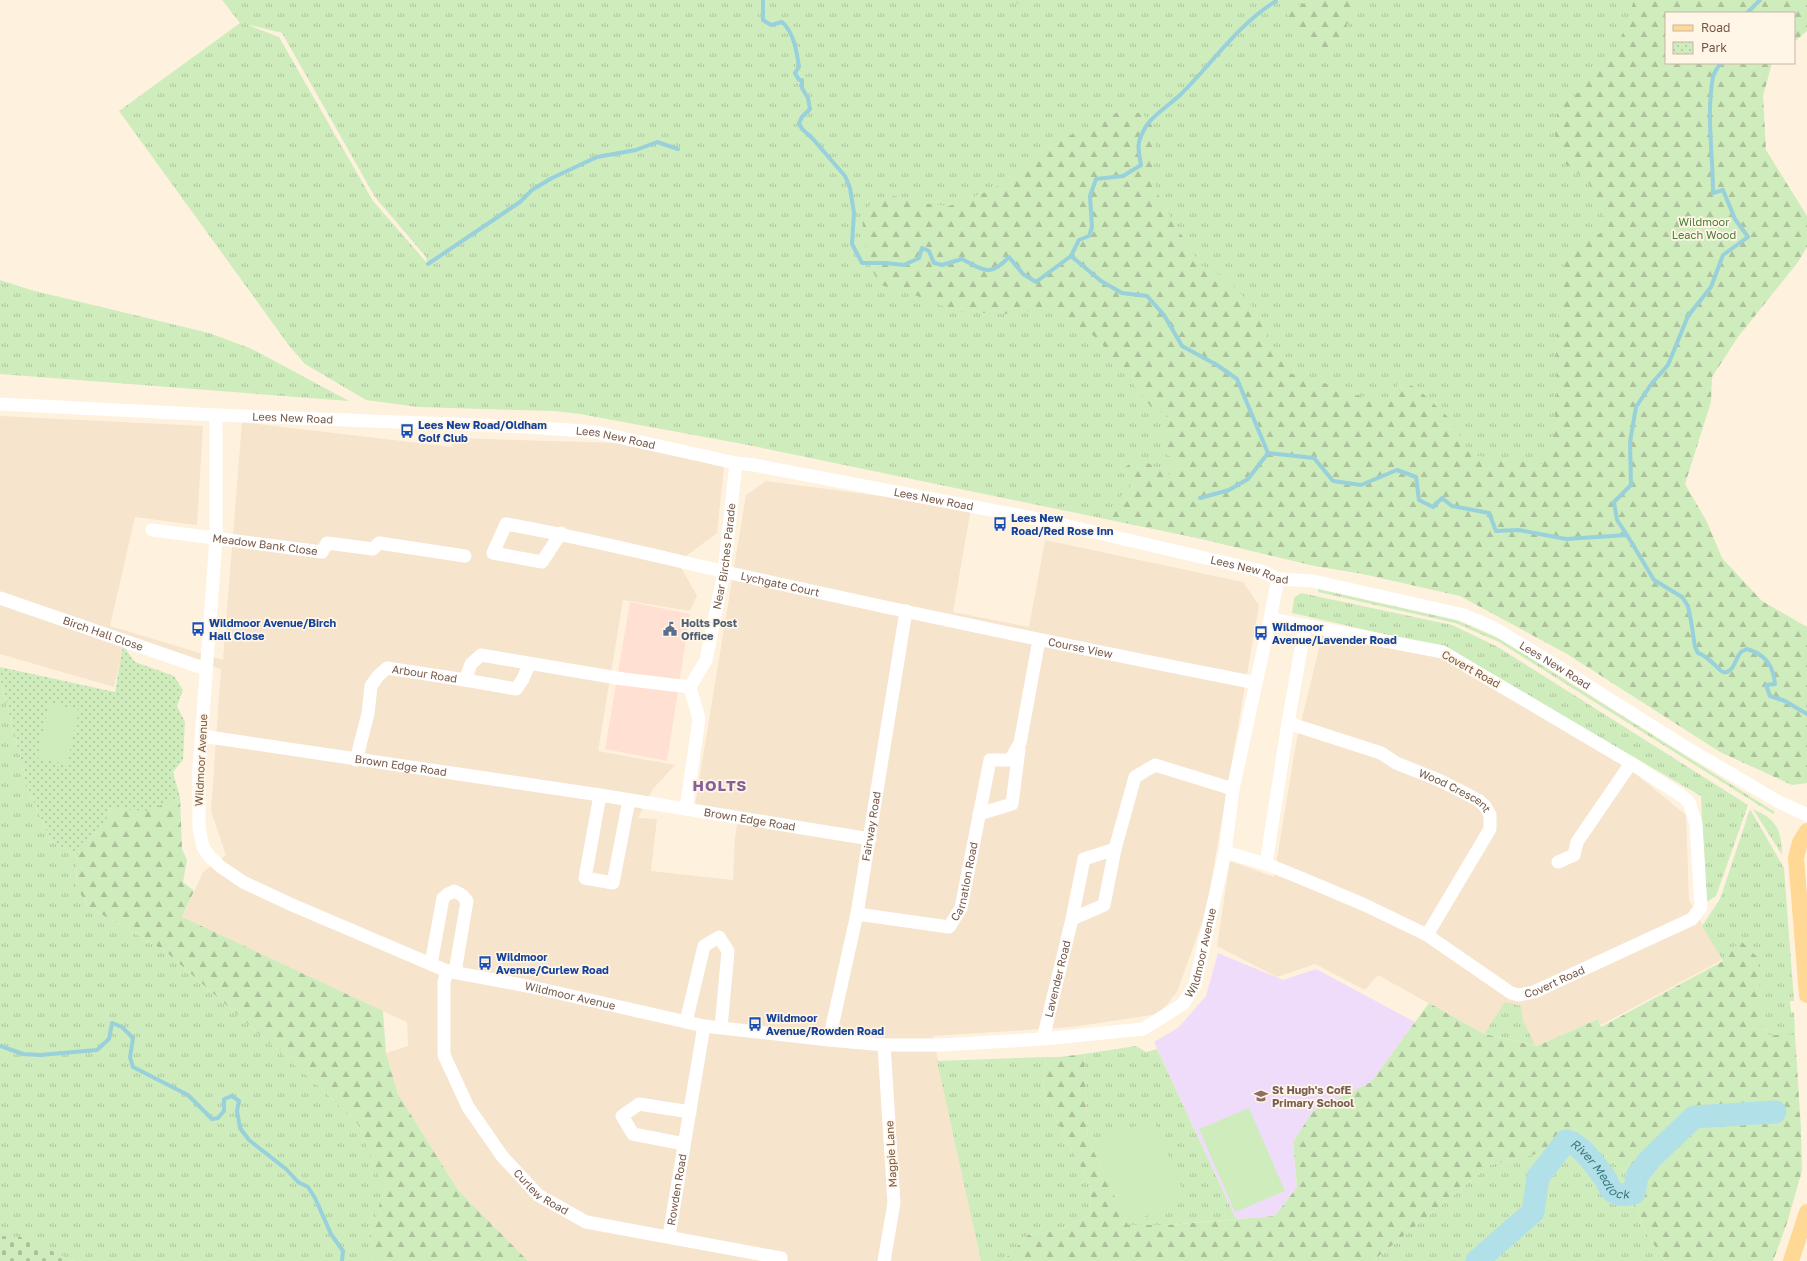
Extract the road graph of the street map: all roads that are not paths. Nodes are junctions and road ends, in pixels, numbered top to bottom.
1 (0, 404) edge
2 (216, 415) junction
3 (736, 463) junction
4 (152, 530) dead end
5 (561, 533) junction
6 (216, 539) junction
7 (465, 556) dead end
8 (724, 572) junction
9 (1278, 579) junction
10 (0, 598) edge
11 (906, 611) junction
12 (1270, 619) junction
13 (1306, 626) junction
14 (1039, 640) junction
15 (529, 664) junction
16 (206, 669) junction
17 (465, 680) junction
18 (1256, 683) junction
19 (690, 687) junction
20 (1288, 724) junction
21 (202, 736) junction
22 (1020, 743) junction
23 (356, 760) junction
24 (1631, 763) junction
25 (1233, 788) junction
26 (600, 795) junction
27 (629, 800) junction
28 (686, 809) junction
29 (979, 814) junction
30 (1807, 815) edge
31 (1807, 831) edge
32 (870, 839) junction
33 (1114, 849) junction
34 (1225, 852) junction
35 (1558, 862) dead end
36 (1266, 864) junction
37 (857, 914) junction
38 (1072, 919) junction
39 (1427, 935) junction
40 (431, 964) junction
41 (451, 971) junction
42 (1807, 994) edge
43 (686, 1022) junction
44 (704, 1026) junction
45 (721, 1027) junction
46 (1043, 1039) junction
47 (829, 1040) junction
48 (884, 1045) junction
49 (690, 1112) junction
50 (684, 1144) junction
51 (1807, 1212) edge
52 (669, 1236) junction
53 (781, 1261) edge
54 (884, 1261) edge
55 (1791, 1261) edge

1 - 2 street, Lees New Road
2 - 3 street, Lees New Road
2 - 6 street, Wildmoor Avenue
3 - 8 street, Near Birches Parade
3 - 9 street, Lees New Road
4 - 6 street, Meadow Bank Close
5 - 5 street, Lychgate Court
5 - 8 street, Lychgate Court
6 - 7 street, Meadow Bank Close
6 - 16 street, Wildmoor Avenue
8 - 11 street, Lychgate Court
8 - 19 street, Near Birches Parade
9 - 12 street, Wildmoor Avenue
9 - 30 street, Lees New Road
10 - 16 street, Birch Hall Close
11 - 14 street, Course View
11 - 32 street, Fairway Road
12 - 13 street, Covert Road
12 - 18 street, Wildmoor Avenue
13 - 20 street
13 - 24 street, Covert Road
14 - 18 street, Course View
14 - 22 street, Carnation Road
15 - 17 street, Arbour Road
15 - 17 street, Arbour Road
15 - 19 street, Arbour Road
16 - 21 street, Wildmoor Avenue
17 - 23 street, Arbour Road
18 - 25 street, Wildmoor Avenue
19 - 28 street
20 - 36 street
20 - 39 street, Wood Crescent
21 - 23 street, Brown Edge Road
21 - 40 street, Wildmoor Avenue
22 - 29 street, Carnation Road
22 - 29 street, Carnation Road
23 - 26 street, Brown Edge Road
24 - 35 street
24 - 39 street, Covert Road
25 - 33 street
25 - 34 street, Wildmoor Avenue
26 - 27 street, Brown Edge Road
26 - 27 street
27 - 28 street, Brown Edge Road
28 - 32 street, Brown Edge Road
29 - 37 street, Carnation Road
31 - 42 main road
32 - 37 street, Fairway Road
33 - 38 street
33 - 38 street, Lavender Road
34 - 36 street, Covert Road
34 - 46 street, Wildmoor Avenue
36 - 39 street, Covert Road
37 - 47 street, Fairway Road
38 - 46 street, Lavender Road
40 - 41 street, Wildmoor Avenue
40 - 41 street
41 - 43 street, Wildmoor Avenue
41 - 52 street, Curlew Road
43 - 44 street, Wildmoor Avenue
43 - 45 street
44 - 45 street, Wildmoor Avenue
44 - 49 street, Rowden Road
45 - 47 street, Wildmoor Avenue
46 - 48 street, Wildmoor Avenue
47 - 48 street, Wildmoor Avenue
48 - 54 street, Magpie Lane
49 - 50 street, Rowden Road
49 - 50 street, Rowden Road
50 - 52 street, Rowden Road
51 - 55 main road
52 - 53 street, Curlew Road

